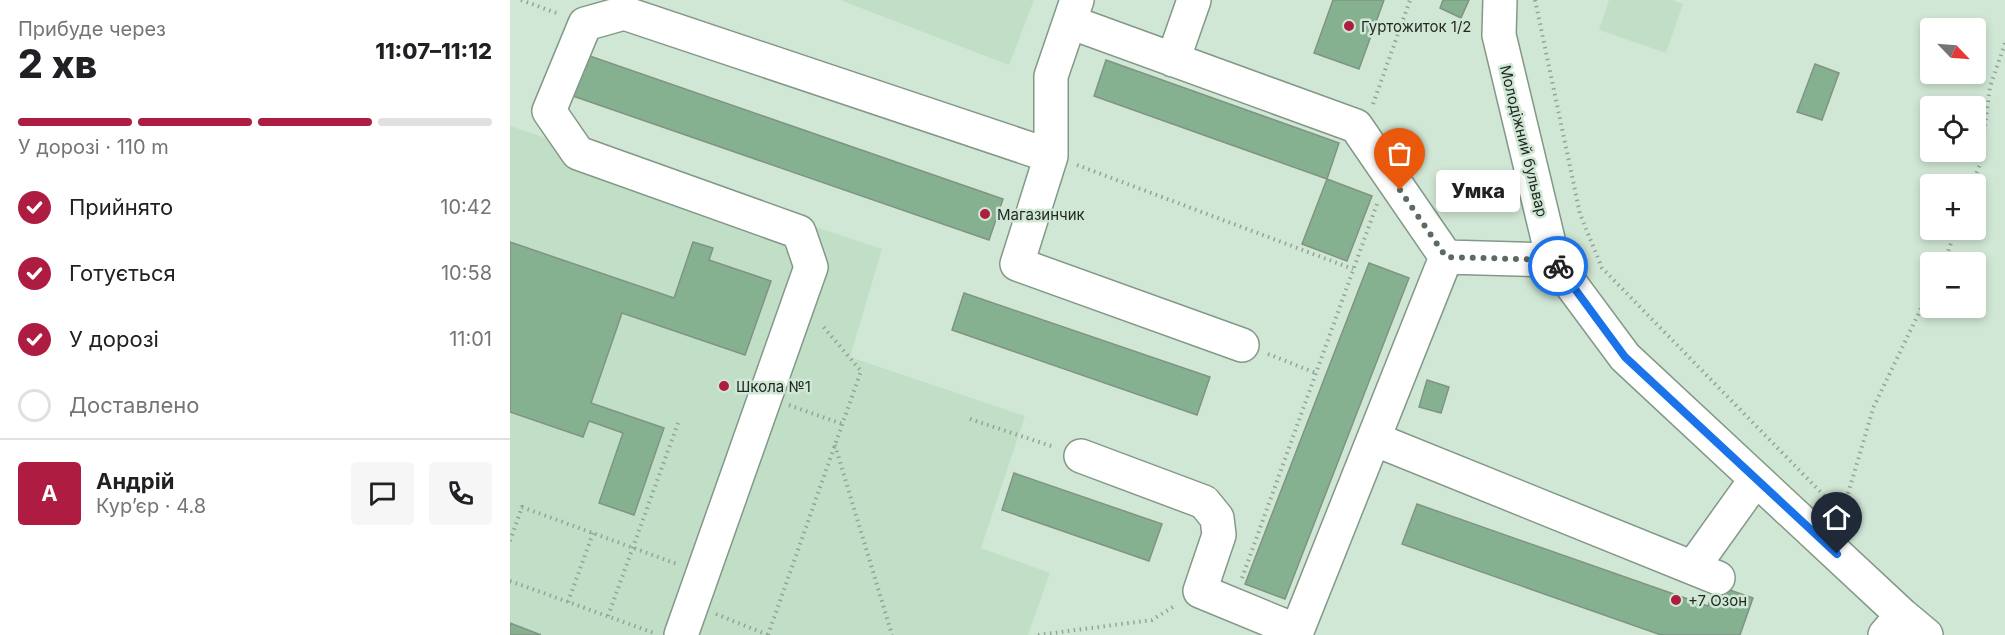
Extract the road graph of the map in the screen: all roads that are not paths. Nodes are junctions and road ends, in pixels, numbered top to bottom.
1 (1194, 0) edge
2 (1500, 0) edge
3 (1073, 11) edge
4 (1173, 60) junction
5 (1051, 156) junction
6 (1446, 257) junction
7 (1553, 260) junction
8 (1242, 345) road end
9 (1374, 439) junction
10 (1080, 456) road end
11 (1756, 478) junction
12 (1262, 626) edge
13 (1905, 628) edge
14 (681, 635) edge

1 - 4 street
2 - 7 street, Молодіжний бульвар
3 - 4 street
3 - 5 street
4 - 6 street
5 - 8 street
5 - 14 street
6 - 7 street
6 - 9 street
7 - 11 street, Молодіжний бульвар
9 - 11 street
9 - 12 street
10 - 12 street
11 - 13 street, Молодіжний бульвар

